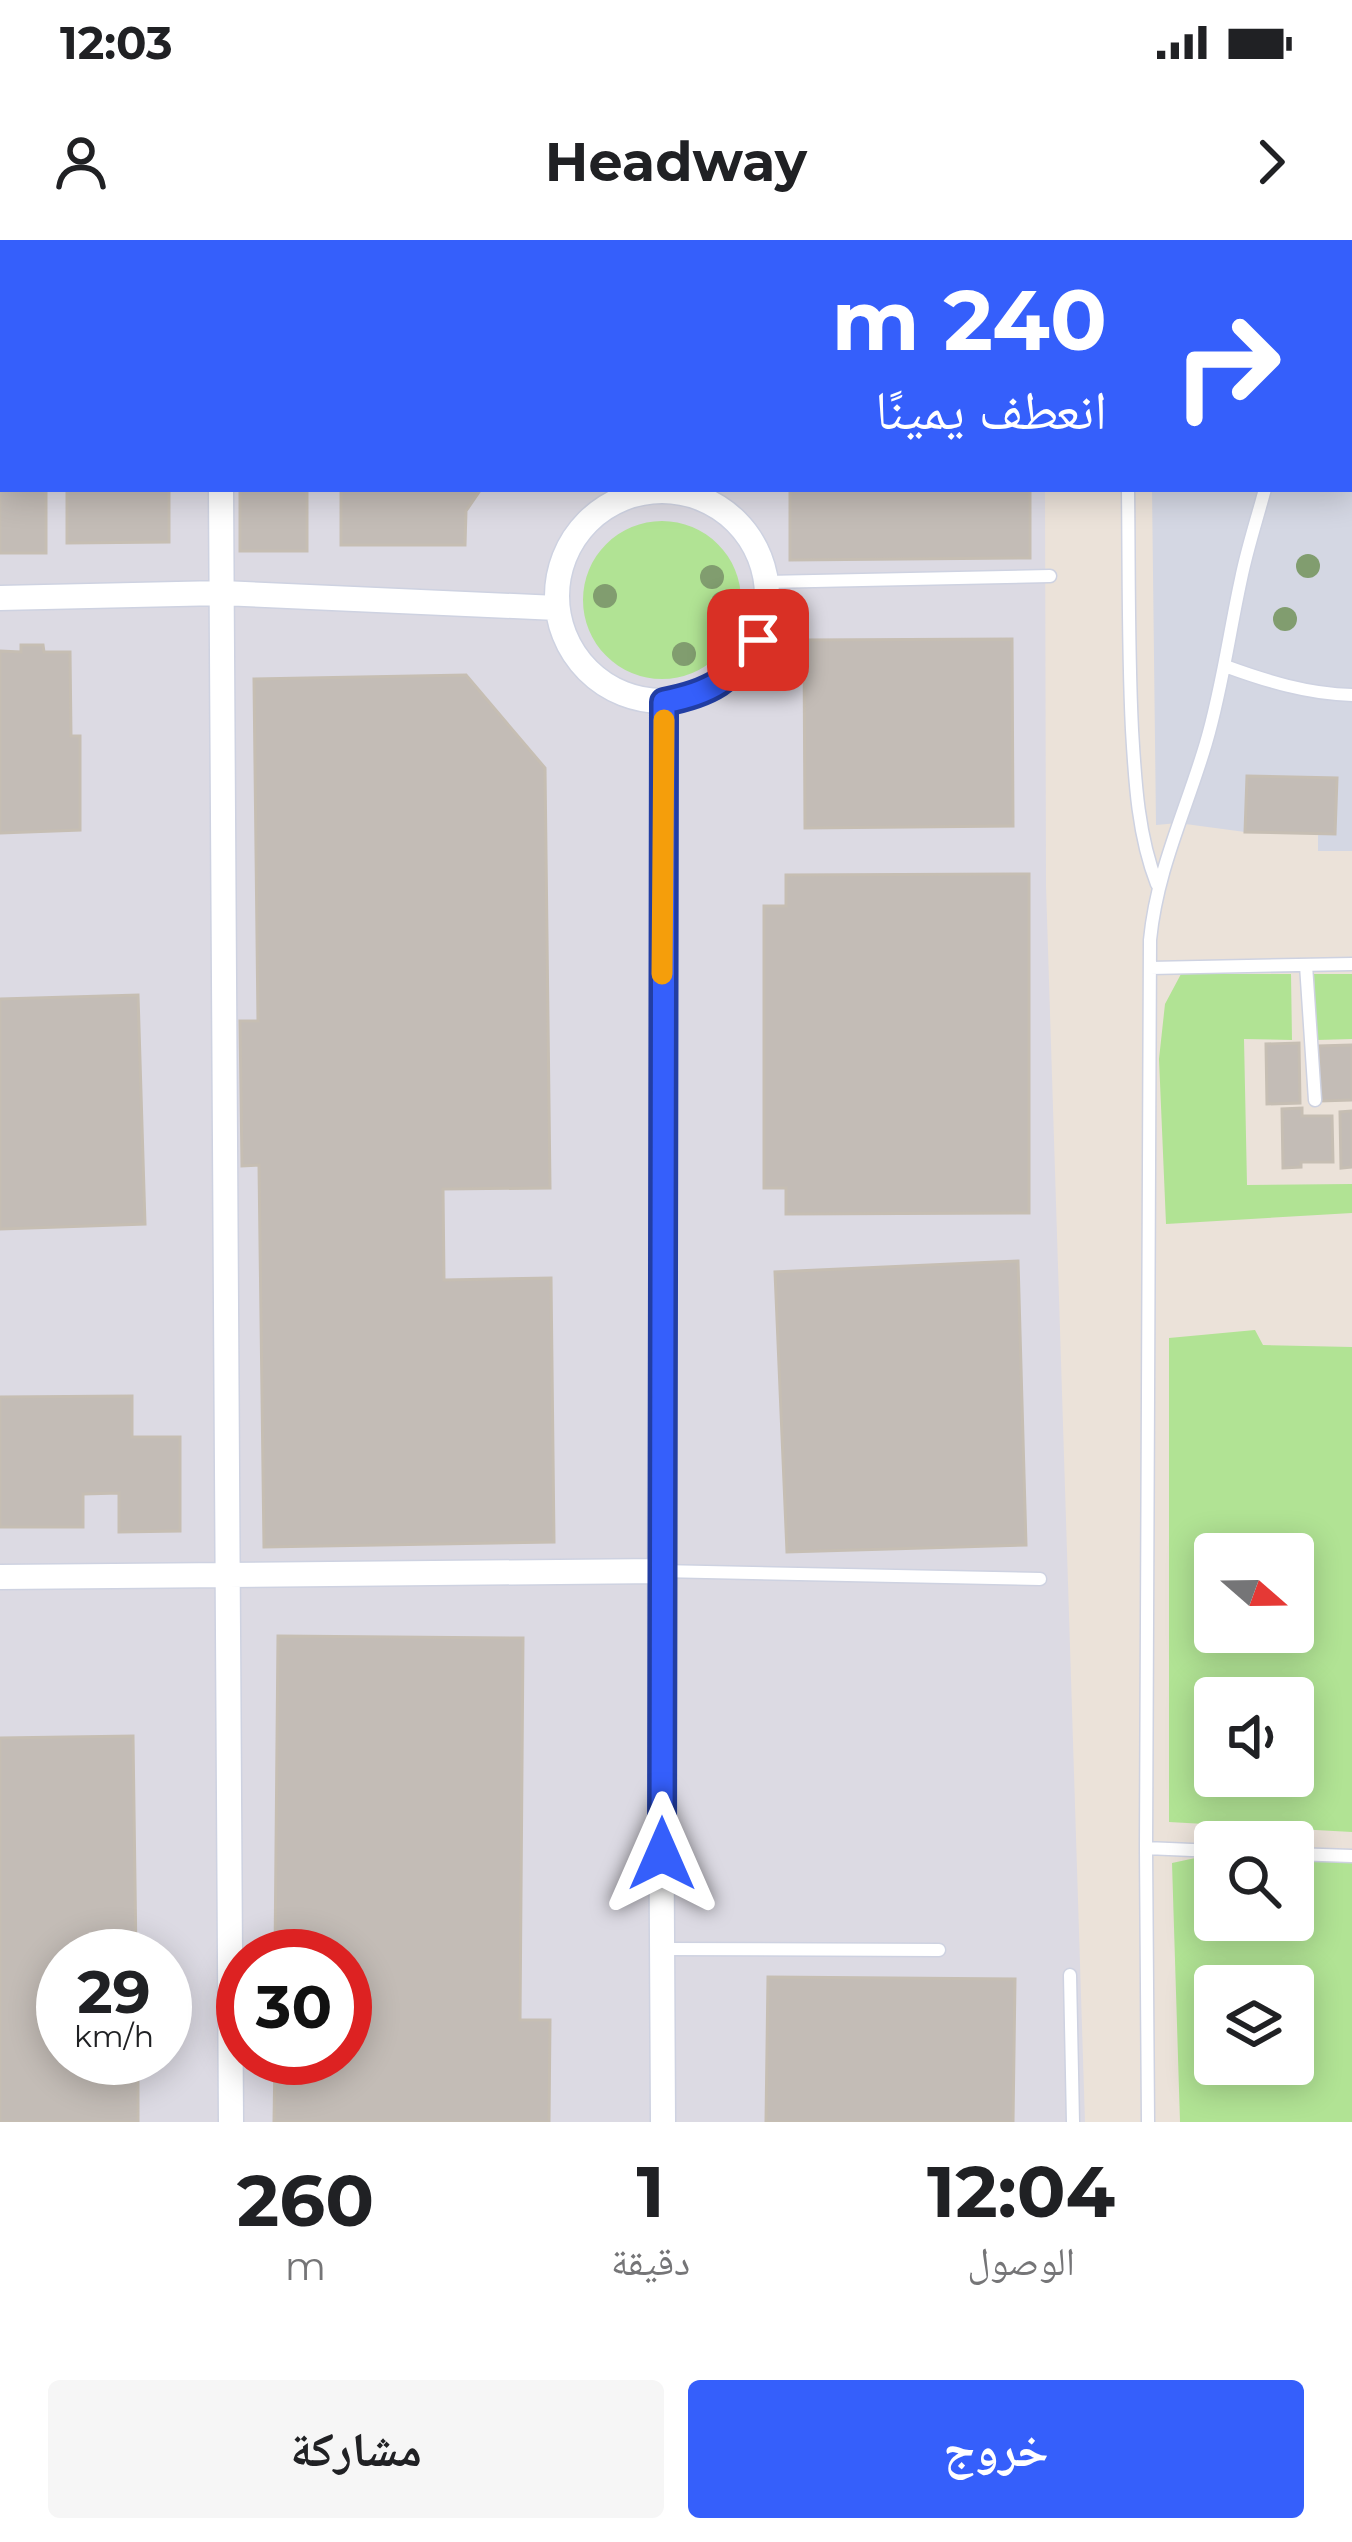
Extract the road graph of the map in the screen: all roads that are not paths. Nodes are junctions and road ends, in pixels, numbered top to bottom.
1 (221, 492) edge
2 (645, 492) edge
3 (674, 492) edge
4 (1128, 492) edge
5 (1263, 492) edge
6 (1049, 576) dead end
7 (766, 582) junction
8 (222, 593) junction
9 (0, 598) edge
10 (557, 608) junction
11 (1225, 666) junction
12 (1352, 695) edge
13 (664, 702) junction
14 (1158, 885) junction
15 (1352, 964) edge
16 (1306, 965) junction
17 (1150, 968) junction
18 (1315, 1100) dead end
19 (660, 1571) junction
20 (0, 1577) edge
21 (228, 1577) junction
22 (1040, 1579) dead end
23 (1146, 1848) junction
24 (1194, 1850) edge
25 (1314, 1855) edge
26 (1352, 1856) edge
27 (662, 1949) junction
28 (939, 1950) dead end
29 (1070, 1975) dead end
30 (231, 2122) edge
31 (663, 2122) edge
32 (1073, 2122) edge
33 (1148, 2122) edge

1 - 8 street
2 - 10 street
3 - 7 street
4 - 14 lane
5 - 11 lane
6 - 7 lane
7 - 13 street
8 - 9 street
8 - 10 street
8 - 21 street
10 - 13 street
11 - 12 lane
11 - 14 lane
13 - 19 street
14 - 17 lane
15 - 16 lane
16 - 17 lane
16 - 18 lane
17 - 23 lane
19 - 21 street
19 - 22 lane
19 - 27 street
20 - 21 street
21 - 30 street
23 - 24 lane
23 - 33 lane
25 - 26 lane
27 - 28 lane
27 - 31 street
29 - 32 lane

